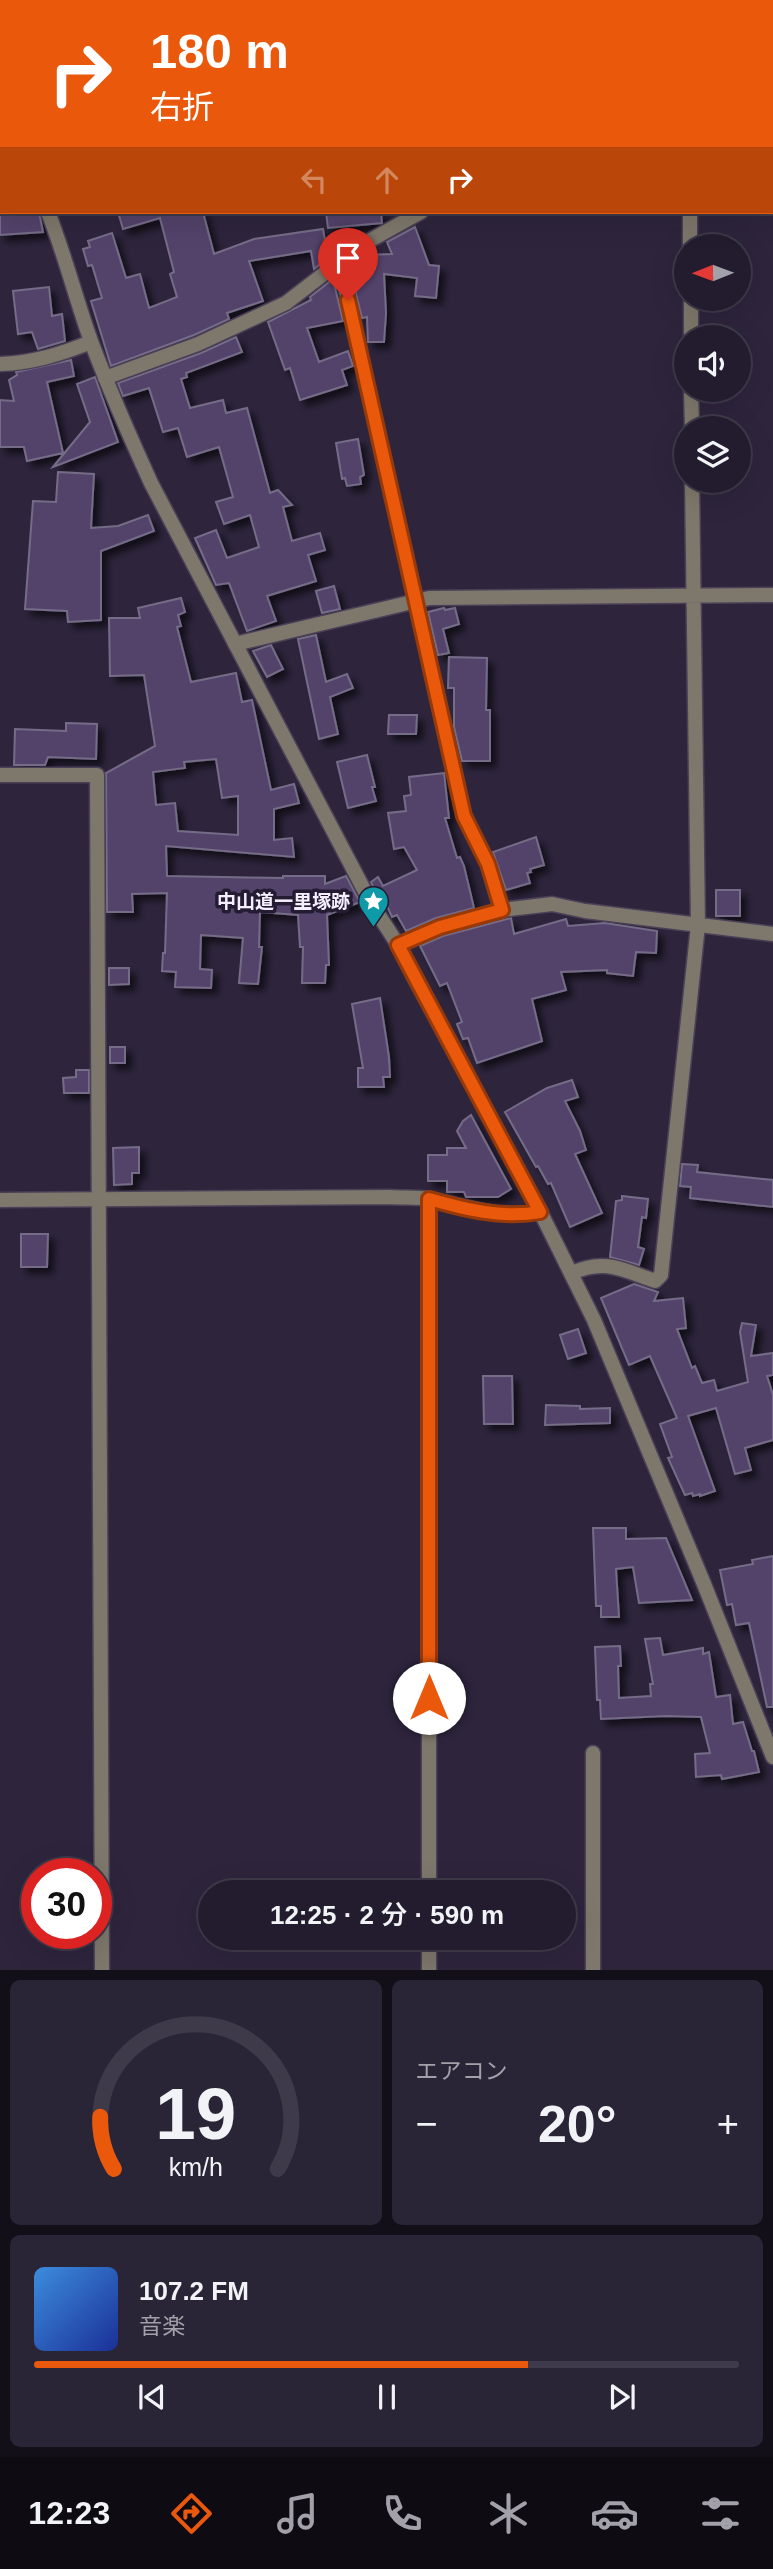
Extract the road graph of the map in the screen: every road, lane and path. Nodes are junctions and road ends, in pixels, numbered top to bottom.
1 (49, 214) edge
2 (417, 214) edge
3 (690, 214) edge
4 (690, 234) edge
5 (336, 264) junction
6 (91, 342) junction
7 (0, 364) edge
8 (105, 378) junction
9 (692, 493) edge
10 (693, 596) junction
11 (773, 596) edge
12 (415, 600) junction
13 (235, 644) junction
14 (0, 775) edge
15 (502, 910) junction
16 (698, 925) junction
17 (773, 934) edge
18 (398, 945) junction
19 (429, 1199) junction
20 (0, 1200) edge
21 (99, 1200) junction
22 (540, 1212) junction
23 (572, 1273) junction
24 (593, 1753) dead end
25 (773, 1757) edge
26 (429, 1880) edge
27 (429, 1950) edge
28 (102, 1970) edge
29 (429, 1970) edge
30 (593, 1970) edge

1 - 6 street
2 - 5 street
3 - 4 street
5 - 8 street
5 - 12 street
6 - 7 street
6 - 8 street
8 - 13 street
9 - 10 street
10 - 11 street
10 - 12 street
10 - 16 street
12 - 13 street
12 - 15 street
13 - 18 street
14 - 21 street
15 - 16 street
15 - 18 street
16 - 17 street
16 - 23 street
18 - 22 street
19 - 21 street
19 - 22 street
19 - 26 street
20 - 21 street
21 - 28 street
22 - 23 street
23 - 25 street
24 - 30 street
27 - 29 street

